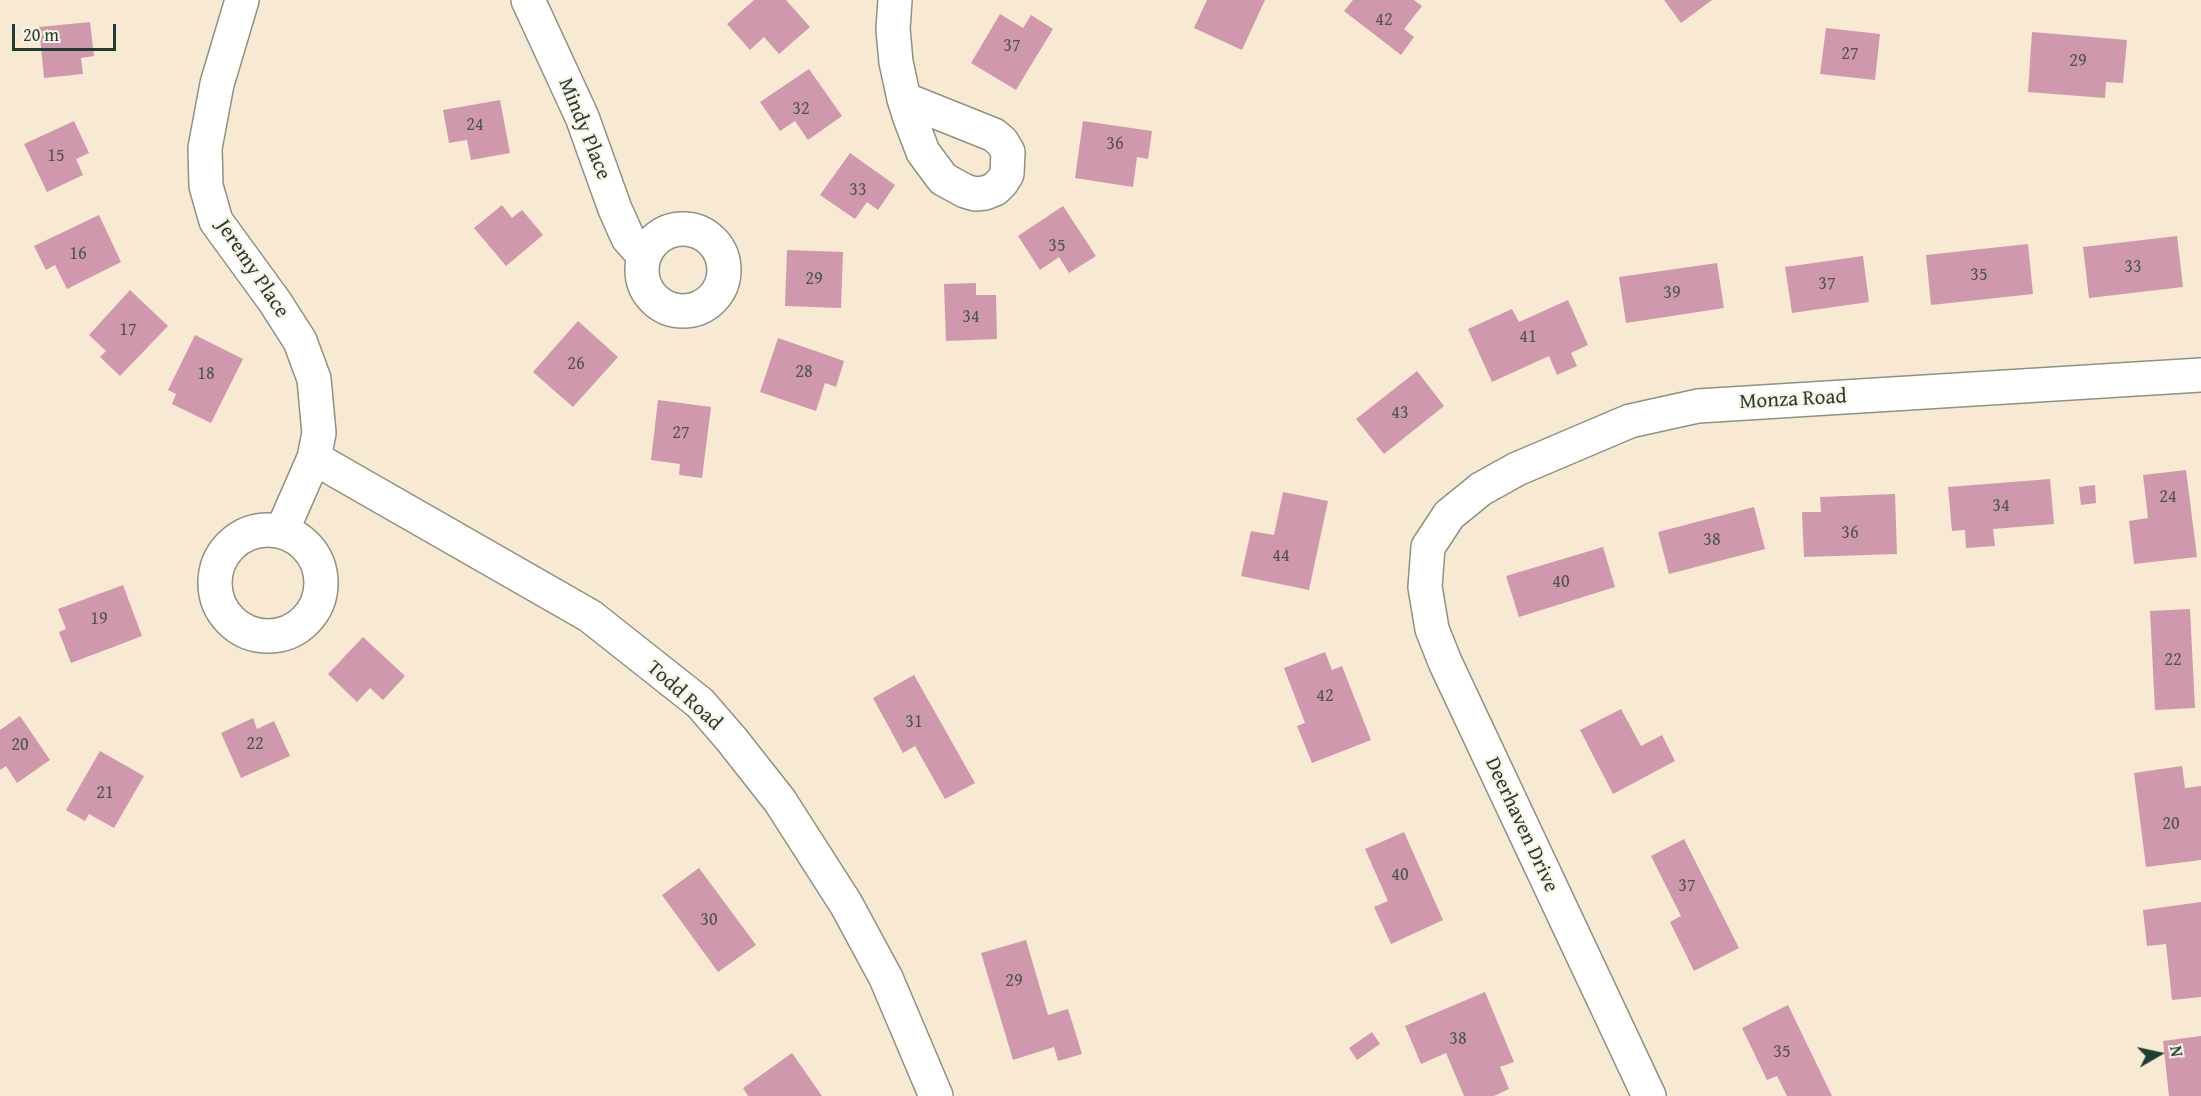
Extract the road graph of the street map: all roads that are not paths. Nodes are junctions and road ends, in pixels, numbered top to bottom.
1 (242, 0) edge
2 (528, 0) edge
3 (895, 0) edge
4 (904, 99) dead end
5 (644, 255) dead end
6 (2201, 375) edge
7 (314, 458) junction
8 (282, 531) dead end
9 (1428, 547) joint
10 (936, 1096) edge
11 (1648, 1096) edge

1 - 7 street, Jeremy Place
2 - 5 street, Mindy Place
3 - 4 street
6 - 9 street, Monza Road
7 - 8 street, Jeremy Place
7 - 10 street, Todd Road
9 - 11 street, Deerhaven Drive

